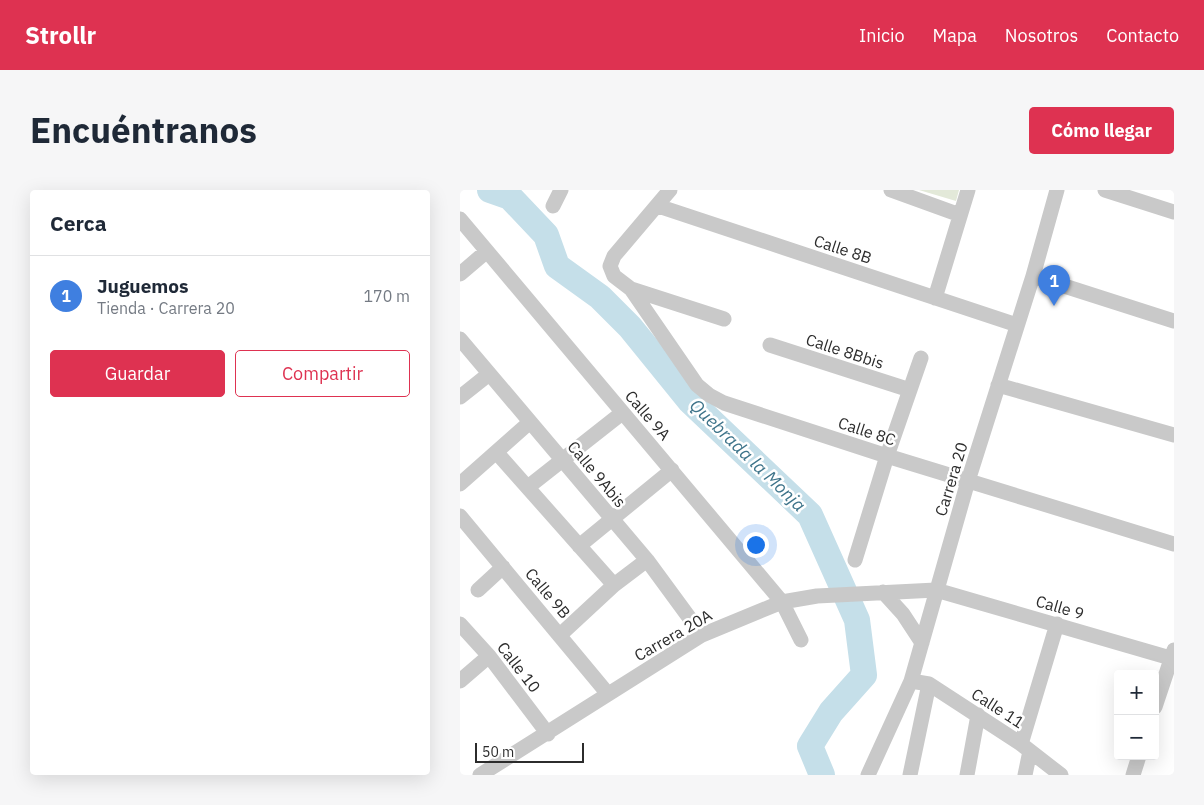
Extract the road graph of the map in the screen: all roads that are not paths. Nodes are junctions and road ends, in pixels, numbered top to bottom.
1 (561, 190) edge
2 (670, 190) edge
3 (892, 190) edge
4 (968, 190) edge
5 (1057, 190) edge
6 (1105, 190) edge
7 (908, 193) edge
8 (553, 206) dead end
9 (658, 206) junction
10 (1174, 212) edge
11 (960, 215) junction
12 (460, 219) edge
13 (486, 251) junction
14 (460, 274) edge
15 (1033, 276) junction
16 (631, 289) junction
17 (935, 298) junction
18 (724, 319) dead end
19 (1174, 321) edge
20 (1017, 325) junction
21 (460, 339) edge
22 (770, 345) dead end
23 (921, 358) dead end
24 (489, 374) junction
25 (998, 385) junction
26 (910, 390) junction
27 (460, 397) edge
28 (622, 413) junction
29 (530, 422) junction
30 (1174, 435) edge
31 (497, 453) junction
32 (887, 456) junction
33 (561, 459) junction
34 (672, 470) junction
35 (968, 481) junction
36 (460, 484) edge
37 (528, 487) junction
38 (460, 516) edge
39 (612, 520) junction
40 (1174, 544) edge
41 (579, 546) junction
42 (647, 560) junction
43 (855, 560) dead end
44 (503, 567) junction
45 (614, 585) junction
46 (478, 590) dead end
47 (936, 590) junction
48 (878, 592) junction
49 (782, 602) junction
50 (460, 624) edge
51 (1057, 624) junction
52 (560, 635) junction
53 (702, 636) junction
54 (801, 640) dead end
55 (922, 643) junction
56 (1173, 655) edge
57 (489, 656) junction
58 (460, 681) edge
59 (912, 681) junction
60 (929, 684) junction
61 (608, 694) junction
62 (1159, 695) edge
63 (978, 715) junction
64 (548, 734) junction
65 (1026, 747) junction
66 (1138, 760) edge
67 (480, 775) edge
68 (868, 775) edge
69 (910, 775) edge
70 (967, 775) edge
71 (1025, 775) edge
72 (1061, 775) edge
73 (1133, 775) edge

1 - 8 street
2 - 9 street
3 - 7 street
4 - 11 street
5 - 15 street, Carrera 20
6 - 10 street
7 - 11 street
9 - 16 street, Calle 8C
9 - 17 street, Calle 8B
11 - 17 street
12 - 13 street, Calle 9A
13 - 14 street
13 - 28 street, Calle 9A
15 - 19 street
15 - 20 street, Carrera 20
16 - 18 street
16 - 32 street, Calle 8C
17 - 20 street, Calle 8B
20 - 25 street, Carrera 20
21 - 24 street, Calle 9Abis
22 - 26 street, Calle 8Bbis
23 - 26 street
24 - 27 street
24 - 29 street, Calle 9Abis
25 - 30 street
25 - 35 street, Carrera 20
26 - 32 street
28 - 33 street
28 - 34 street, Calle 9A
29 - 31 street
29 - 33 street, Calle 9Abis
31 - 36 street
31 - 37 street
32 - 35 street, Calle 8C
32 - 43 street
33 - 37 street
33 - 39 street, Calle 9Abis
34 - 39 street
34 - 49 street, Calle 9A
35 - 40 street, Calle 8C
35 - 47 street, Carrera 20
37 - 41 street
38 - 44 street, Calle 9B
39 - 41 street
39 - 42 street, Calle 9Abis
41 - 45 street
42 - 45 street
42 - 53 street, Calle 9Abis
44 - 46 street
44 - 52 street, Calle 9B
45 - 52 street
47 - 48 street, Carrera 20A
47 - 51 street, Calle 9
47 - 55 street, Carrera 20
48 - 49 street, Carrera 20A
48 - 55 street
49 - 53 street, Carrera 20A
49 - 54 street, Calle 9A
50 - 57 street, Calle 10
51 - 56 street, Calle 9
51 - 65 street
52 - 61 street, Calle 9B
53 - 61 street, Carrera 20A
55 - 59 street, Carrera 20
56 - 62 street
57 - 58 street
57 - 64 street, Calle 10
59 - 60 street, Calle 11
59 - 68 street, Carrera 20
60 - 63 street, Calle 11
60 - 69 street
61 - 64 street, Carrera 20A
63 - 65 street, Calle 11
63 - 70 street
64 - 67 street, Carrera 20A
65 - 71 street
65 - 72 street, Calle 11
66 - 73 street

